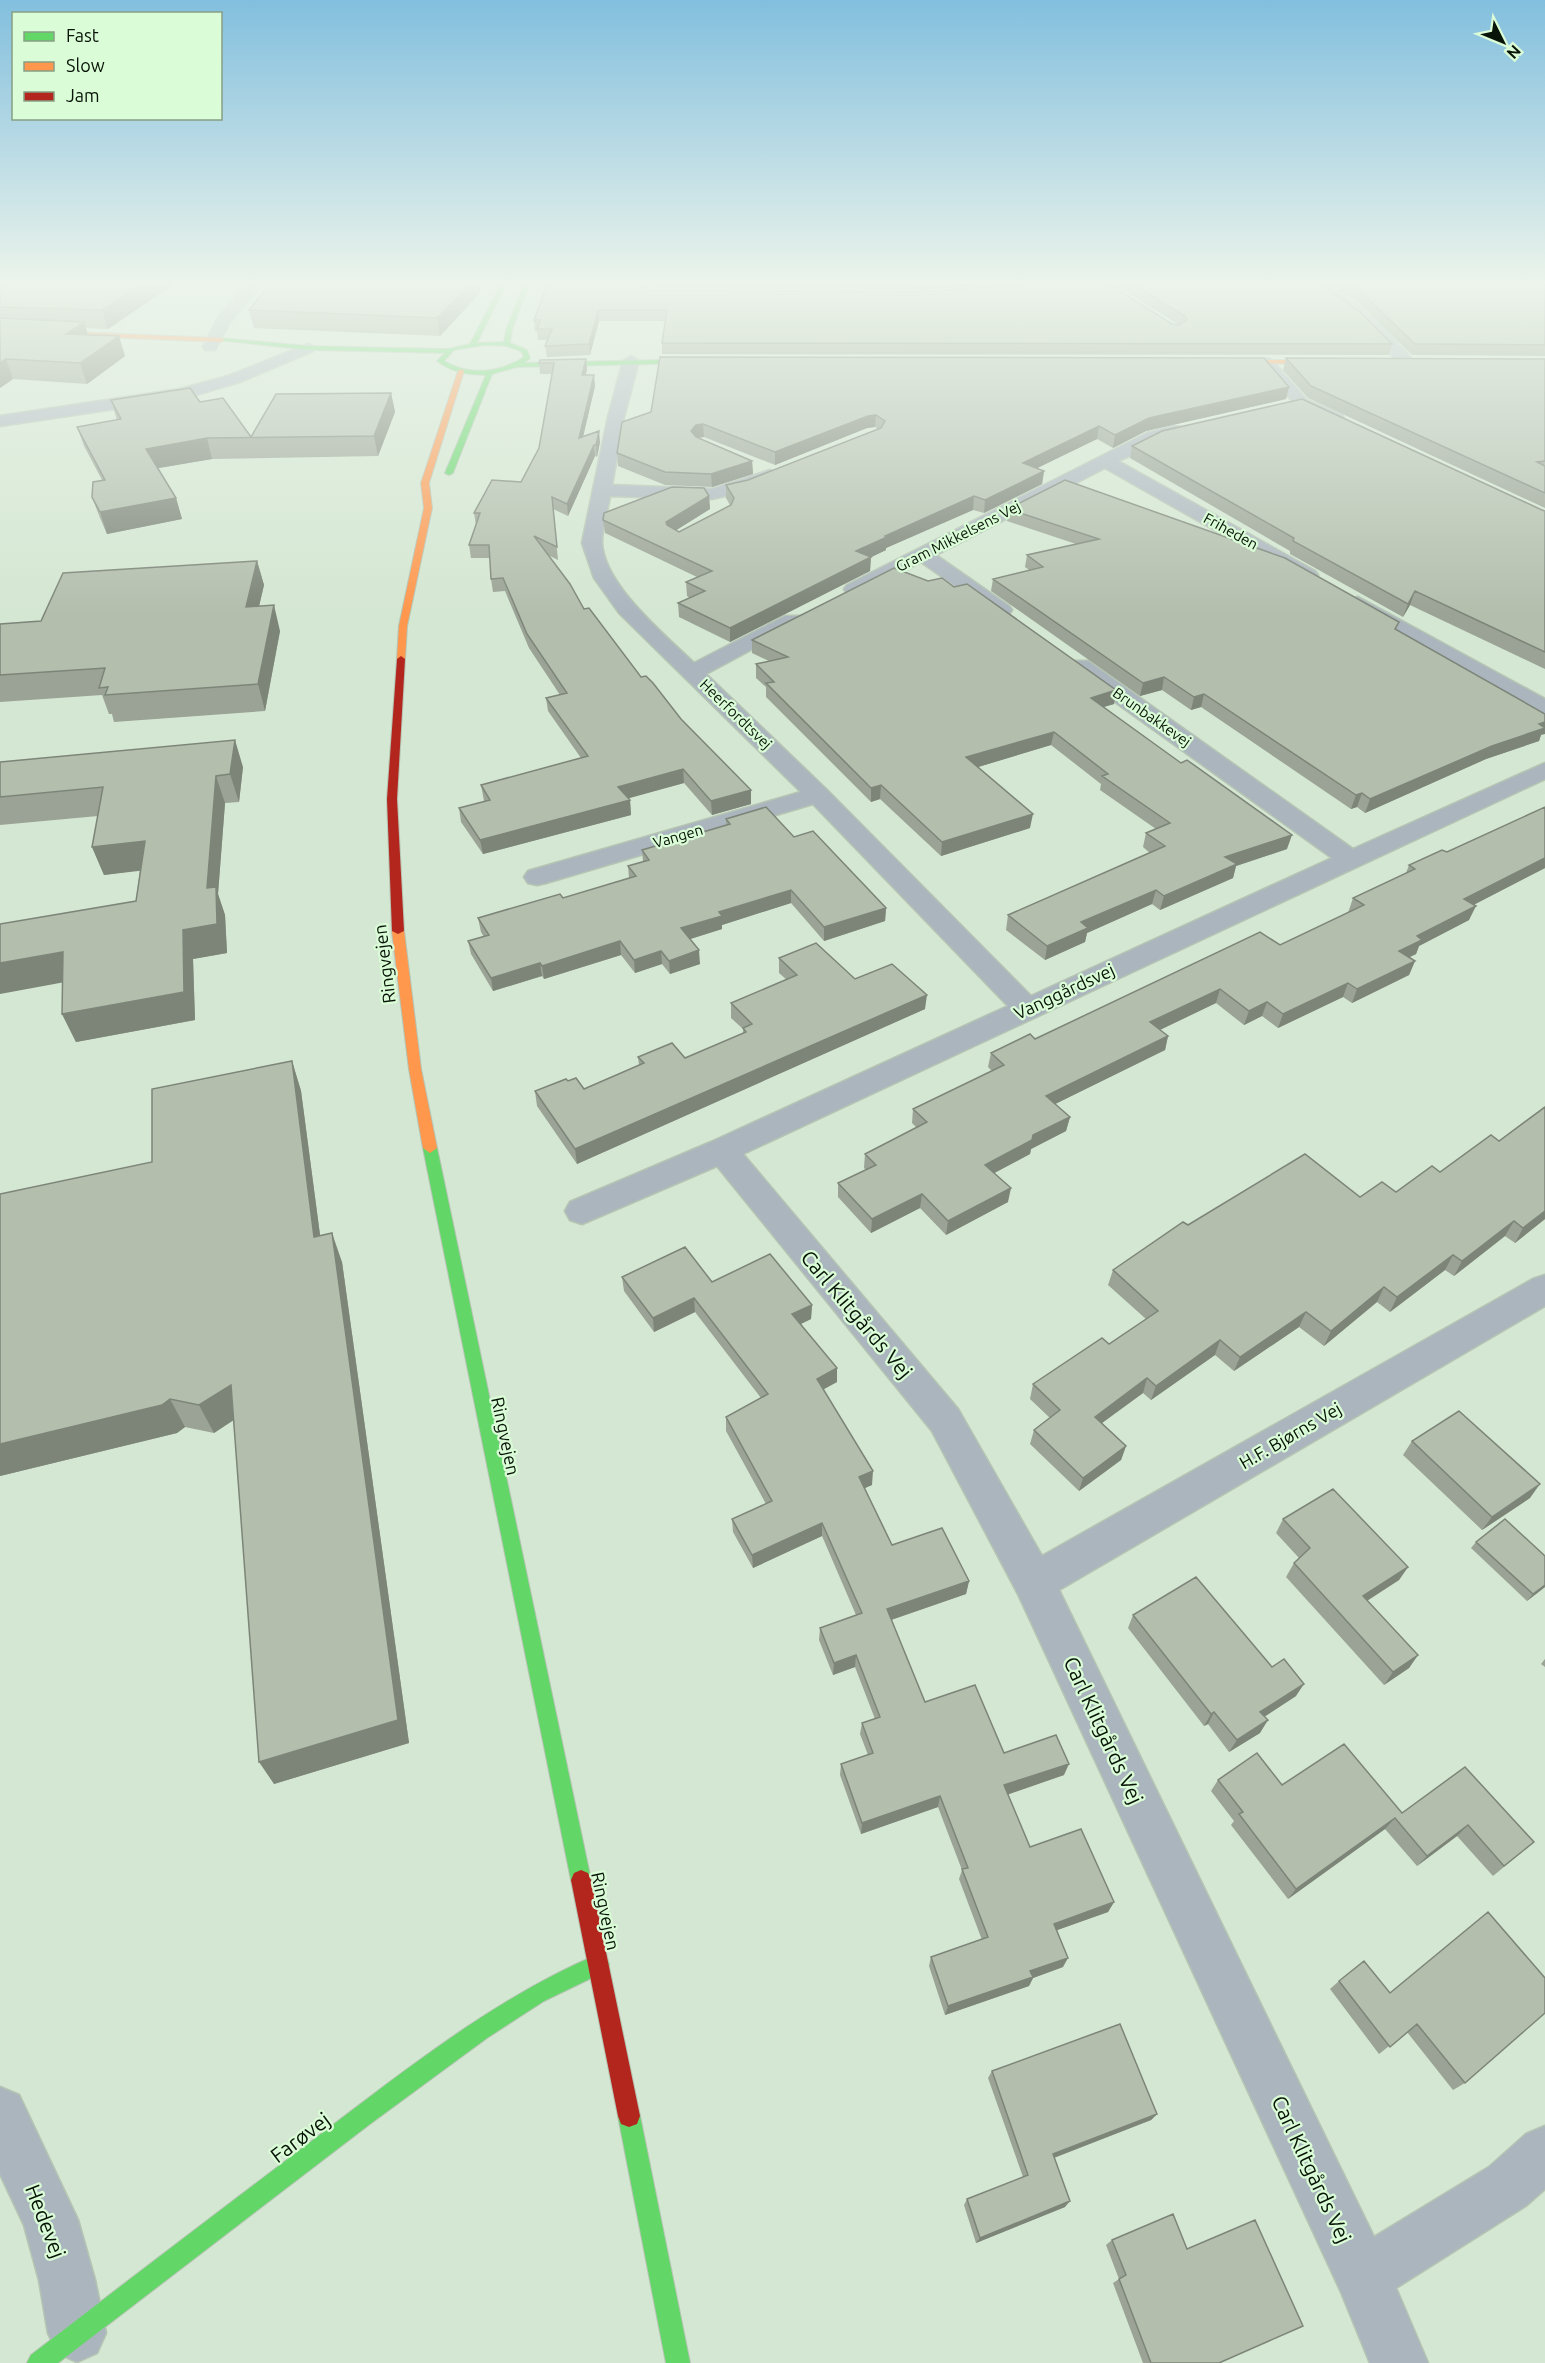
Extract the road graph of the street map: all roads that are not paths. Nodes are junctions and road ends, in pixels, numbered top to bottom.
1 (180, 394) edge
2 (454, 394) edge
3 (481, 394) edge
4 (622, 394) edge
5 (1286, 394) edge
6 (0, 421) edge
7 (1196, 425) edge
8 (1354, 428) edge
9 (1105, 461) junction
10 (753, 465) edge
11 (604, 490) junction
12 (712, 494) junction
13 (428, 508) junction
14 (723, 512) edge
15 (922, 554) junction
16 (841, 596) edge
17 (810, 611) edge
18 (1020, 623) edge
19 (1058, 651) edge
20 (693, 672) junction
21 (1545, 708) edge
22 (1545, 770) edge
23 (818, 795) junction
24 (1352, 860) junction
25 (537, 877) dead end
26 (1026, 1008) junction
27 (722, 1150) junction
28 (582, 1211) dead end
29 (1545, 1289) edge
30 (1034, 1582) junction
31 (599, 1964) junction
32 (0, 2114) edge
33 (1545, 2153) edge
34 (1363, 2276) junction
35 (58, 2348) edge
36 (678, 2363) edge
37 (1399, 2363) edge

1 - 6 street
2 - 13 main road, Ringvejen
3 - 13 main road, Ringvejen
4 - 11 street, Heerfordtsvej
5 - 8 street
7 - 9 street, Gram Mikkelsens Vej
9 - 15 street, Gram Mikkelsens Vej
9 - 21 street, Friheden
10 - 12 street
11 - 12 street
11 - 20 street, Heerfordtsvej
12 - 14 street
13 - 31 main road, Ringvejen
15 - 16 street, Gram Mikkelsens Vej
15 - 18 street
17 - 20 street
19 - 24 street, Brunbakkevej
20 - 23 street, Heerfordtsvej
22 - 24 street, Vanggårdsvej
23 - 25 street, Vangen
23 - 26 street, Heerfordtsvej
24 - 26 street, Vanggårdsvej
26 - 27 street, Vanggårdsvej
27 - 28 street, Vanggårdsvej
27 - 30 street, Carl Klitgårds Vej
29 - 30 street, H.F. Bjørns Vej
30 - 34 street, Carl Klitgårds Vej
31 - 35 main road, Farøvej
31 - 36 main road, Ringvejen
32 - 35 street, Hedevej
33 - 34 street
34 - 37 street, Carl Klitgårds Vej

